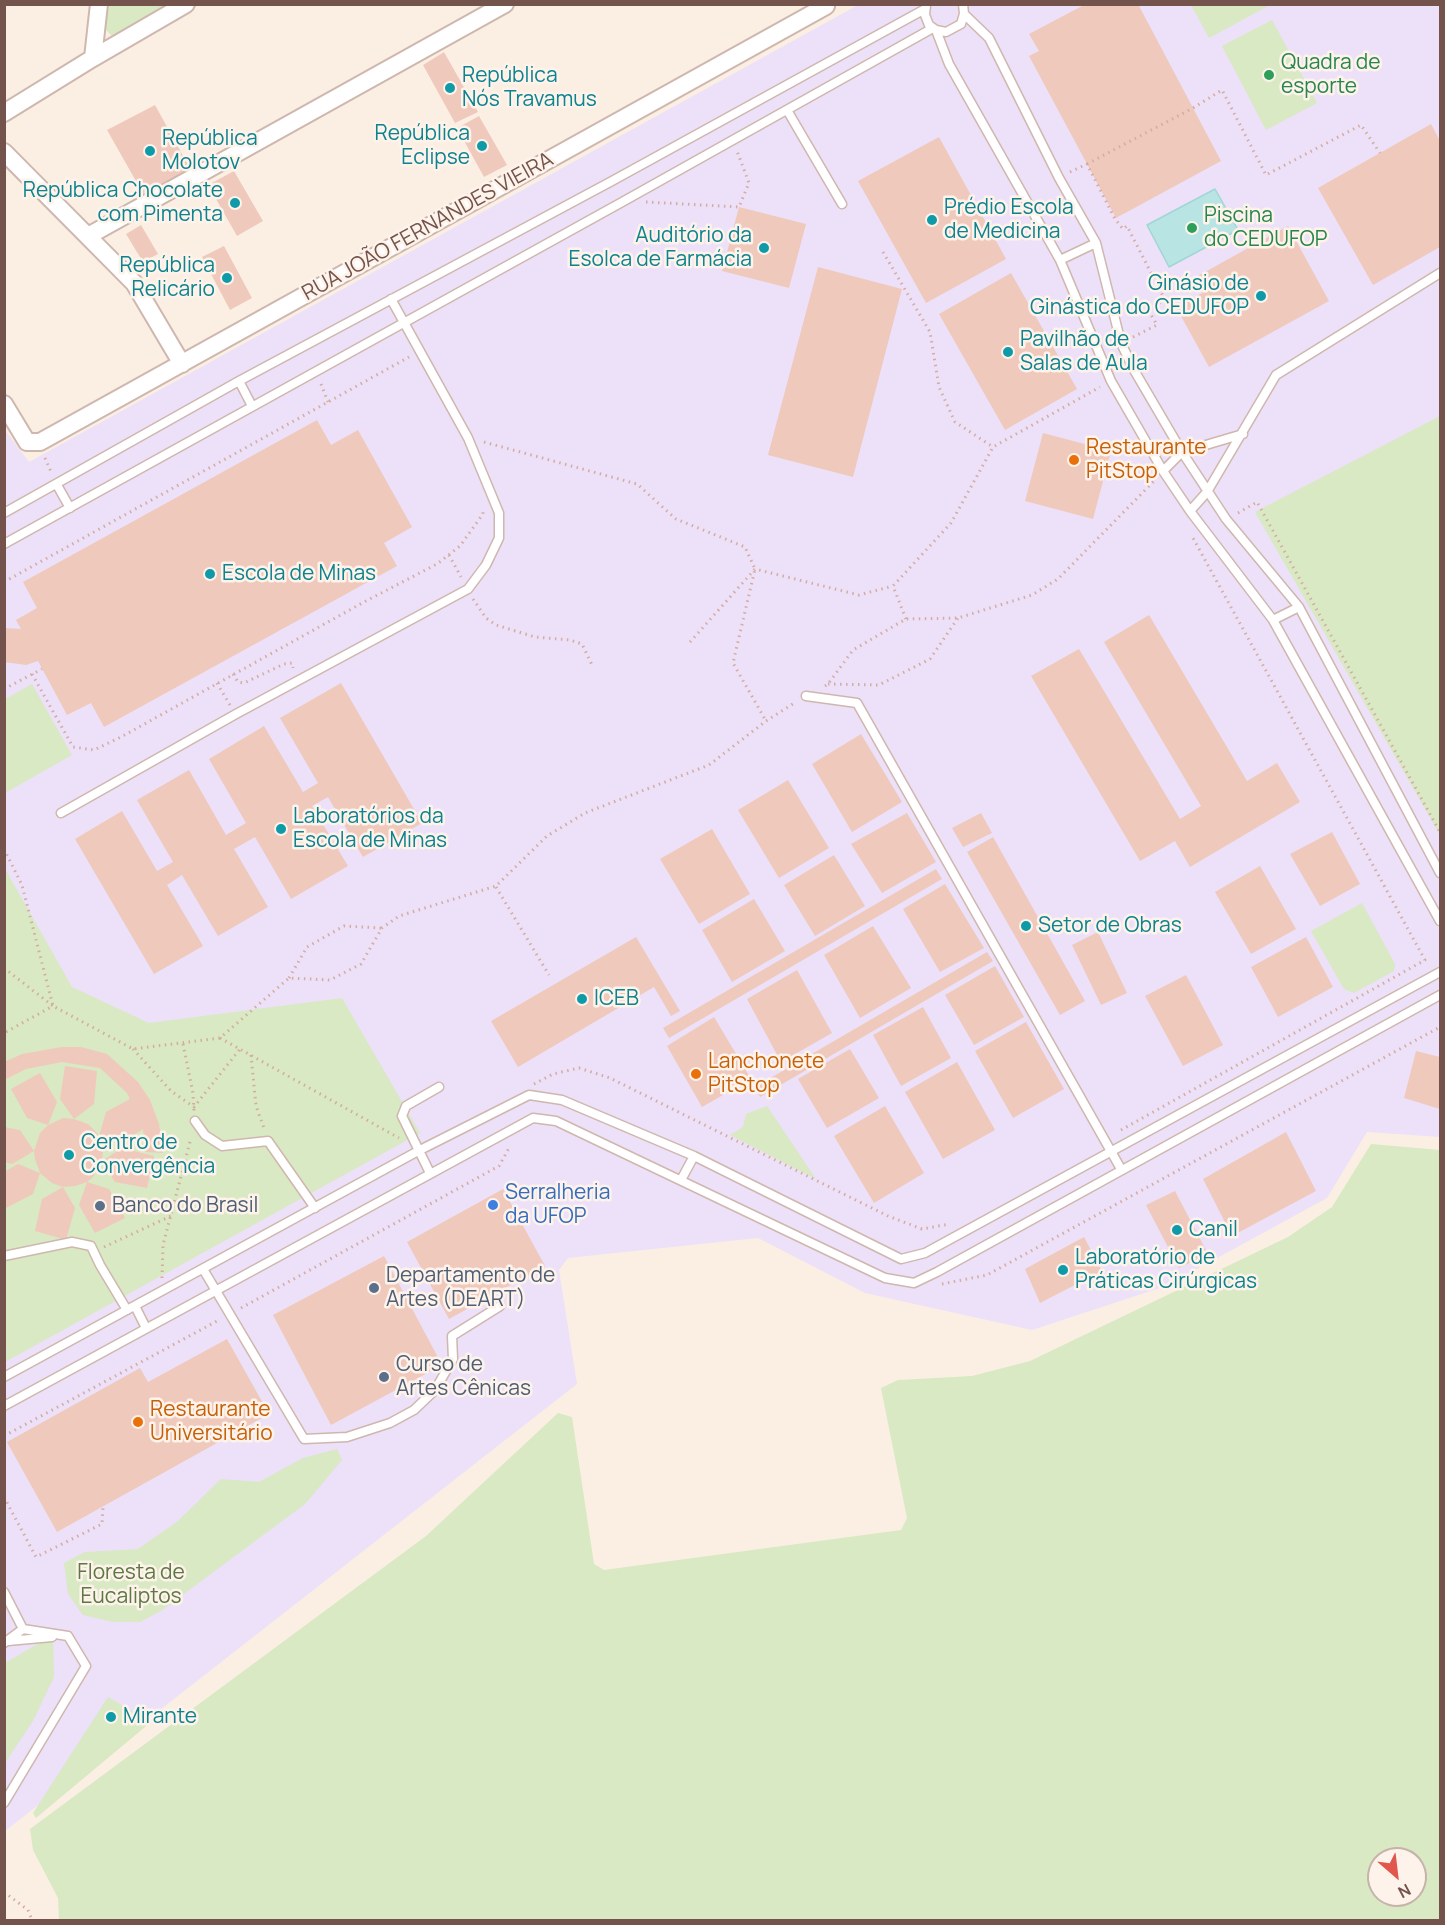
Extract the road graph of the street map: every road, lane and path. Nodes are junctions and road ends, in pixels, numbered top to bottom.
1 (99, 4) edge
2 (186, 4) edge
3 (505, 4) edge
4 (823, 5) edge
5 (926, 7) edge
6 (965, 8) edge
7 (934, 29) junction
8 (93, 58) junction
9 (787, 110) junction
10 (4, 113) edge
11 (734, 140) junction
12 (4, 152) edge
13 (1380, 153) dead end
14 (1087, 164) junction
15 (1059, 178) junction
16 (624, 201) junction
17 (842, 204) dead end
18 (88, 236) junction
19 (1096, 243) junction
20 (883, 252) dead end
21 (1060, 260) junction
22 (1440, 273) edge
23 (390, 299) junction
24 (1165, 300) junction
25 (1176, 307) dead end
26 (404, 321) junction
27 (1121, 343) junction
28 (413, 354) dead end
29 (182, 364) junction
30 (316, 371) junction
31 (239, 381) junction
32 (1111, 381) junction
33 (328, 402) junction
34 (4, 404) edge
35 (252, 405) junction
36 (1243, 434) junction
37 (468, 438) junction
38 (33, 442) junction
39 (993, 447) junction
40 (1182, 452) junction
41 (1163, 471) junction
42 (57, 485) junction
43 (1207, 492) junction
44 (483, 505) dead end
45 (70, 508) junction
46 (1190, 511) junction
47 (4, 513) edge
48 (1226, 519) junction
49 (1201, 533) dead end
50 (4, 543) edge
51 (449, 555) junction
52 (755, 569) junction
53 (4, 582) edge
54 (893, 586) junction
55 (468, 589) junction
56 (1299, 607) junction
57 (958, 618) junction
58 (906, 620) junction
59 (1273, 620) junction
60 (690, 642) dead end
61 (592, 664) dead end
62 (42, 669) dead end
63 (289, 671) dead end
64 (32, 674) junction
65 (233, 674) junction
66 (218, 683) junction
67 (828, 684) junction
68 (4, 689) edge
69 (806, 696) junction
70 (236, 714) junction
71 (766, 721) junction
72 (61, 813) dead end
73 (1440, 832) edge
74 (4, 849) edge
75 (1440, 873) edge
76 (496, 886) junction
77 (1440, 921) edge
78 (381, 928) junction
79 (5, 969) edge
80 (1440, 972) edge
81 (549, 975) dead end
82 (289, 978) junction
83 (1440, 995) edge
84 (53, 1006) junction
85 (4, 1034) edge
86 (220, 1038) junction
87 (183, 1043) junction
88 (133, 1049) junction
89 (240, 1049) junction
90 (251, 1055) junction
91 (533, 1084) dead end
92 (439, 1087) dead end
93 (194, 1107) junction
94 (195, 1121) junction
95 (1113, 1134) dead end
96 (268, 1141) junction
97 (420, 1150) junction
98 (1110, 1151) junction
99 (694, 1156) junction
100 (1121, 1169) junction
101 (430, 1173) junction
102 (681, 1180) junction
103 (315, 1208) junction
104 (171, 1216) junction
105 (950, 1224) dead end
106 (94, 1252) junction
107 (4, 1256) edge
108 (203, 1269) junction
109 (162, 1291) junction
110 (215, 1292) junction
111 (501, 1306) dead end
112 (131, 1308) junction
113 (146, 1328) junction
114 (188, 1337) dead end
115 (4, 1377) edge
116 (4, 1406) edge
117 (4, 1436) edge
118 (4, 1497) edge
119 (103, 1506) dead end
120 (4, 1592) edge
121 (24, 1629) junction
122 (68, 1636) junction
123 (5, 1640) edge
124 (4, 1803) edge
125 (4, 1892) edge
126 (32, 1920) edge

1 - 8 street
2 - 8 street
3 - 18 street
4 - 29 street, RUA JOÃO FERNANDES VIEIRA
5 - 7 lane
5 - 23 lane
6 - 7 lane
6 - 15 lane
7 - 9 lane
7 - 21 lane
8 - 10 street
9 - 11 lane
9 - 17 lane
11 - 16 lane
11 - 16 path
12 - 18 street
13 - 14 path
14 - 15 path
14 - 24 path
15 - 19 lane
16 - 26 lane
18 - 29 street
19 - 21 lane
19 - 27 lane
20 - 39 path
21 - 32 lane
22 - 36 lane
23 - 26 lane
23 - 31 lane
24 - 25 path
24 - 27 path
26 - 30 lane
26 - 37 lane
27 - 40 lane
28 - 33 path
29 - 38 street, RUA JOÃO FERNANDES VIEIRA
30 - 33 path
30 - 35 lane
31 - 35 lane
31 - 42 lane
32 - 39 path
32 - 41 lane
33 - 53 path
34 - 38 street
35 - 45 lane
36 - 40 lane
36 - 43 lane
37 - 52 path
37 - 55 lane
38 - 42 path
39 - 54 path
40 - 41 lane
40 - 43 lane
41 - 46 lane
41 - 57 path
42 - 45 lane
42 - 47 lane
43 - 46 lane
43 - 48 lane
44 - 51 path
45 - 50 lane
46 - 59 lane
48 - 56 lane
48 - 73 path
49 - 95 path
51 - 55 path
51 - 65 path
52 - 54 path
52 - 60 path
52 - 71 path
54 - 58 path
55 - 61 path
55 - 70 lane
56 - 59 lane
56 - 75 lane
57 - 58 path
57 - 67 path
58 - 67 path
59 - 77 lane
62 - 64 path
63 - 65 path
64 - 66 path
64 - 68 path
65 - 66 path
66 - 70 path
67 - 69 path
69 - 71 path
69 - 98 lane
70 - 72 lane
71 - 76 path
74 - 84 path
76 - 78 path
76 - 81 path
78 - 82 path
78 - 82 path
79 - 84 path
80 - 98 lane
82 - 86 path
83 - 100 lane
84 - 85 path
84 - 88 path
86 - 87 path
86 - 89 path
87 - 88 path
87 - 93 path
88 - 93 path
89 - 90 path
89 - 93 path
90 - 96 path
90 - 97 path
91 - 105 path
92 - 97 lane
93 - 94 path
94 - 96 lane
94 - 104 path
96 - 103 lane
97 - 99 lane
97 - 101 lane
97 - 103 lane
98 - 99 lane
98 - 100 lane
99 - 102 lane
100 - 102 lane
101 - 102 lane
101 - 110 lane
103 - 108 lane
104 - 106 path
104 - 109 path
106 - 107 lane
106 - 112 lane
108 - 109 lane
108 - 110 lane
109 - 112 lane
110 - 111 lane
110 - 113 lane
112 - 113 lane
112 - 115 lane
113 - 116 lane
114 - 117 path
118 - 119 path
120 - 121 lane
121 - 122 lane
121 - 123 lane
122 - 123 lane
122 - 124 lane
125 - 126 path

